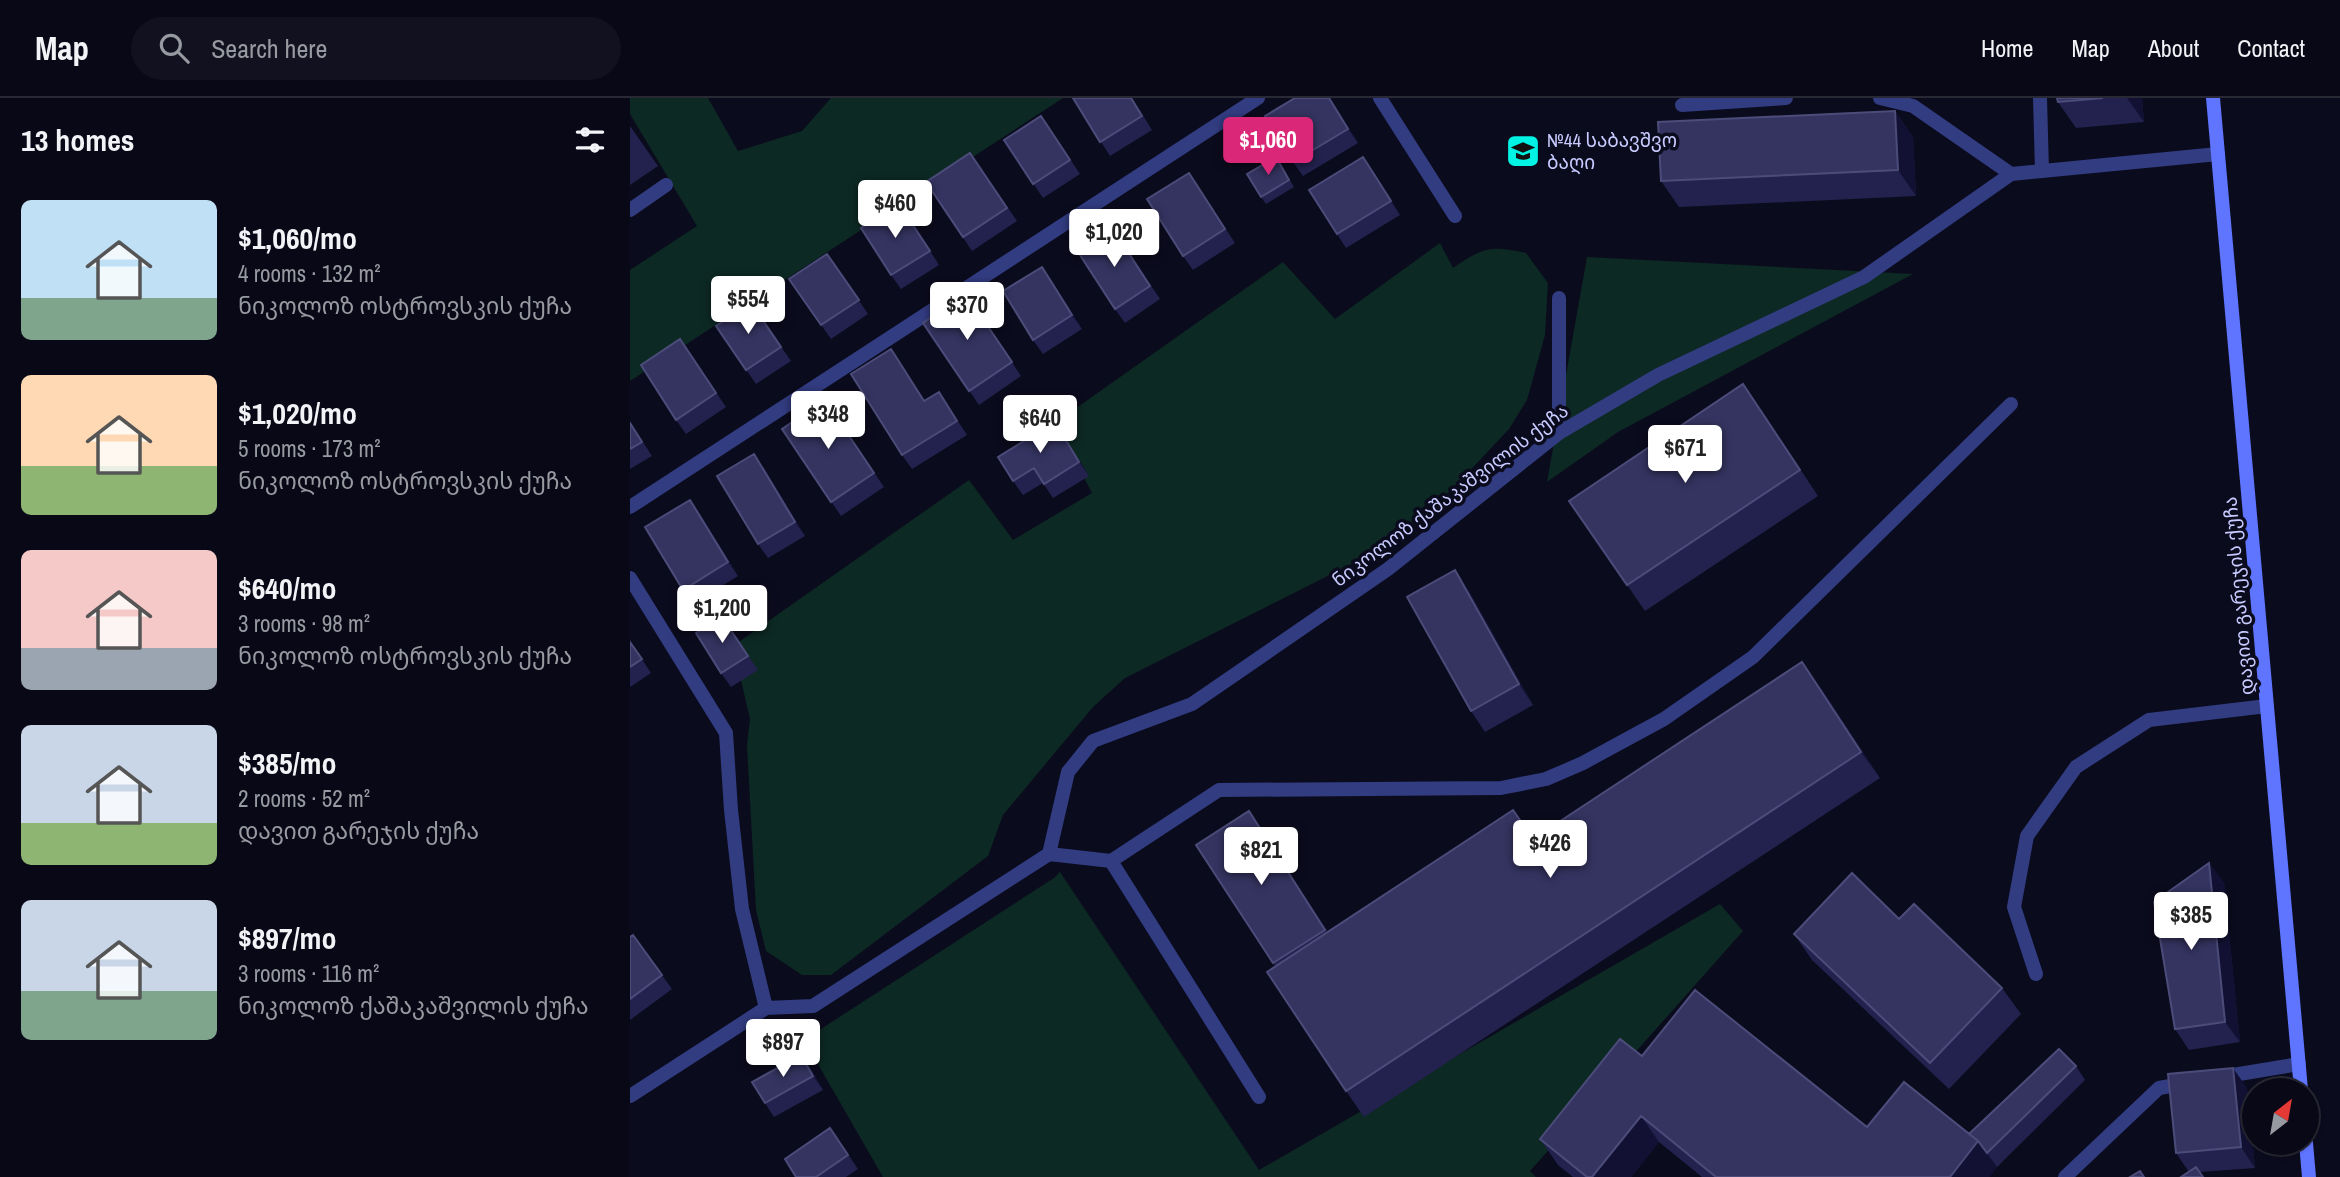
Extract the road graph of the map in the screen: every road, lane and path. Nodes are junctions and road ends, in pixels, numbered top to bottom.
1 (1258, 98) edge
2 (1380, 98) edge
3 (1786, 98) edge
4 (1880, 98) edge
5 (2040, 98) edge
6 (2213, 98) edge
7 (1682, 105) dead end
8 (2218, 154) junction
9 (2042, 172) junction
10 (2011, 174) junction
11 (666, 185) dead end
12 (630, 210) edge
13 (1455, 216) dead end
14 (1559, 298) dead end
15 (2011, 404) dead end
16 (1559, 433) junction
17 (630, 507) edge
18 (630, 578) edge
19 (2267, 706) junction
20 (1049, 854) junction
21 (1111, 862) junction
22 (2036, 974) dead end
23 (766, 1007) junction
24 (2299, 1064) junction
25 (2300, 1078) edge
26 (630, 1096) edge
27 (1259, 1097) dead end
28 (2307, 1155) edge
29 (2065, 1177) edge
30 (2309, 1177) edge

1 - 17 street
2 - 13 street
3 - 7 street
4 - 10 street
5 - 9 street
6 - 8 main road, დავით გარეჯის ქუჩა
8 - 9 street
8 - 19 main road, დავით გარეჯის ქუჩა
9 - 10 street
10 - 16 street, ნიკოლოზ ქაშაკაშვილის ქუჩა
11 - 12 street
14 - 16 street
15 - 21 street
16 - 20 street, ნიკოლოზ ქაშაკაშვილის ქუჩა
18 - 23 street
19 - 22 street
19 - 24 main road, დავით გარეჯის ქუჩა
20 - 21 street
20 - 23 street
21 - 27 street
23 - 26 street
24 - 25 main road, დავით გარეჯის ქუჩა
24 - 29 street
28 - 30 main road

